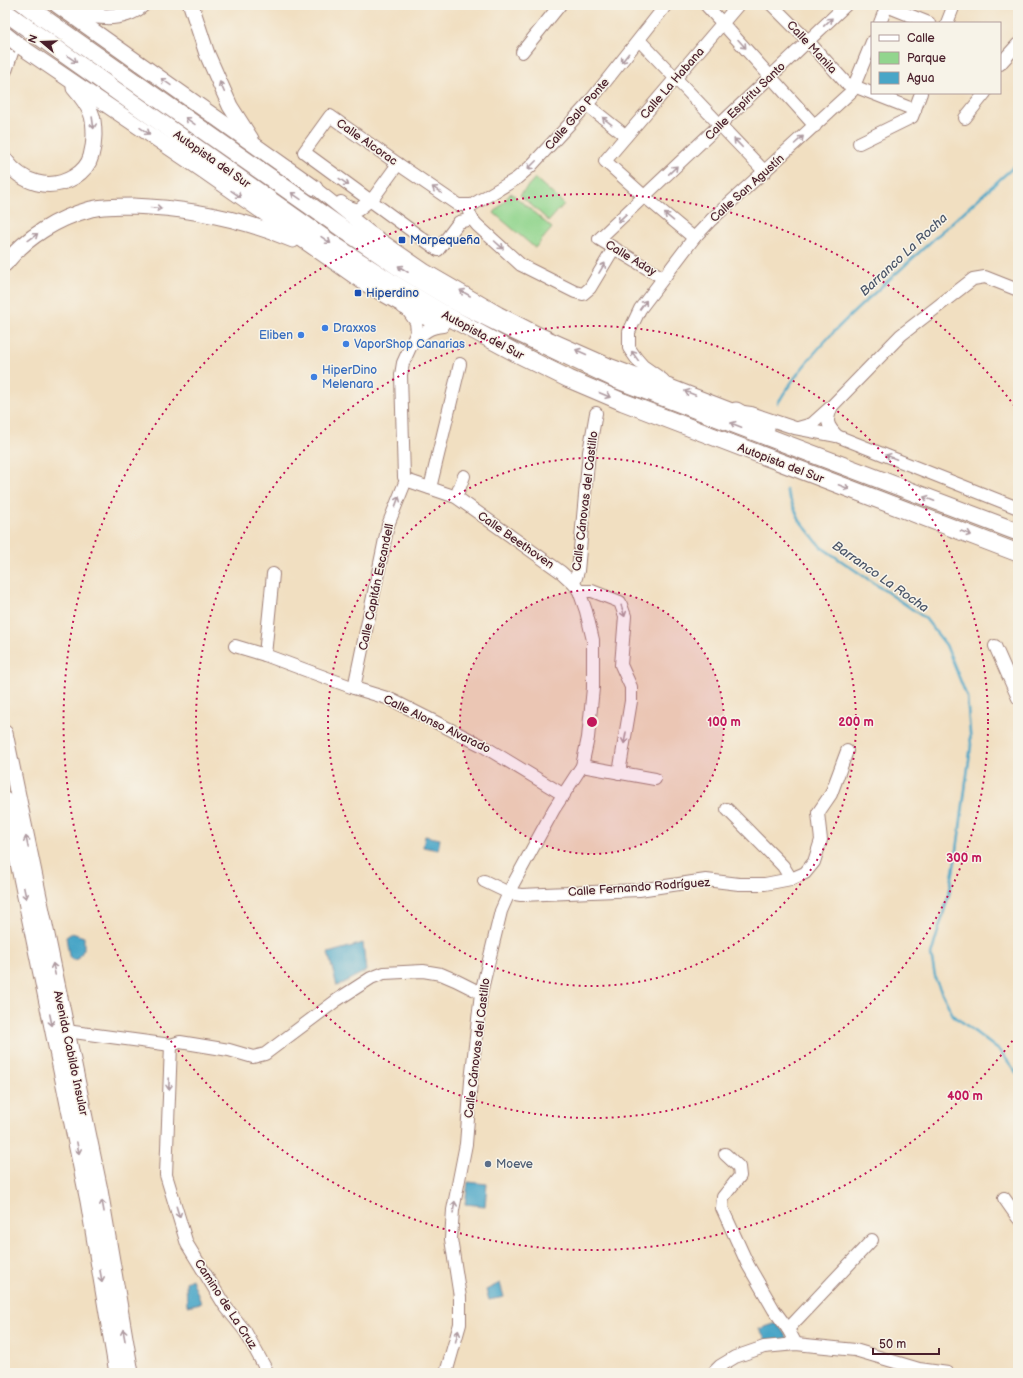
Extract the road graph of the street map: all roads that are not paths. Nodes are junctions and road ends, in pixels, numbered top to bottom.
1 (14, 5) edge
2 (57, 5) edge
3 (60, 5) edge
4 (142, 5) edge
5 (191, 5) edge
6 (560, 5) edge
7 (666, 5) edge
8 (706, 5) edge
9 (738, 5) edge
10 (772, 5) edge
11 (846, 5) edge
12 (886, 5) edge
13 (954, 5) edge
14 (29, 7) edge
15 (5, 12) edge
16 (880, 22) edge
17 (927, 22) edge
18 (947, 22) edge
19 (723, 24) junction
20 (5, 29) edge
21 (5, 34) edge
22 (639, 40) junction
23 (808, 42) junction
24 (871, 44) edge
25 (1018, 44) edge
26 (522, 52) dead end
27 (1002, 57) edge
28 (5, 69) edge
29 (770, 77) junction
30 (66, 78) junction
31 (676, 78) junction
32 (854, 86) junction
33 (871, 93) edge
34 (874, 94) edge
35 (921, 94) edge
36 (984, 94) edge
37 (587, 105) junction
38 (915, 110) junction
39 (965, 118) dead end
40 (720, 125) junction
41 (815, 126) junction
42 (626, 136) junction
43 (859, 143) dead end
44 (255, 145) junction
45 (5, 160) edge
46 (398, 164) junction
47 (765, 172) junction
48 (315, 188) junction
49 (645, 197) junction
50 (370, 201) junction
51 (458, 205) junction
52 (472, 205) junction
53 (472, 219) junction
54 (459, 222) junction
55 (694, 238) junction
56 (599, 239) joint
57 (614, 248) junction
58 (328, 258) junction
59 (5, 264) edge
60 (663, 278) junction
61 (1018, 290) edge
62 (405, 306) junction
63 (443, 326) junction
64 (410, 347) junction
65 (460, 364) dead end
66 (569, 379) junction
67 (669, 385) junction
68 (832, 406) junction
69 (736, 410) junction
70 (596, 413) dead end
71 (795, 428) junction
72 (837, 436) junction
73 (811, 454) junction
74 (464, 476) dead end
75 (406, 480) junction
76 (430, 488) junction
77 (456, 497) junction
78 (1018, 508) edge
79 (1018, 532) edge
80 (1018, 553) edge
81 (273, 574) dead end
82 (577, 587) junction
83 (235, 646) dead end
84 (996, 646) dead end
85 (265, 655) junction
86 (354, 688) junction
87 (1018, 698) edge
88 (5, 733) edge
89 (847, 751) dead end
90 (582, 766) junction
91 (619, 773) junction
92 (655, 779) dead end
93 (564, 795) junction
94 (5, 800) edge
95 (727, 809) dead end
96 (791, 879) junction
97 (484, 881) dead end
98 (509, 893) junction
99 (481, 993) junction
100 (66, 1031) junction
101 (171, 1045) junction
102 (725, 1154) dead end
103 (1004, 1198) dead end
104 (1018, 1218) edge
105 (872, 1240) dead end
106 (788, 1329) junction
107 (796, 1344) junction
108 (117, 1373) edge
109 (131, 1373) edge
110 (268, 1373) edge
111 (446, 1373) edge
112 (713, 1373) edge
113 (948, 1373) edge

1 - 20 main road
44 -> 2 main road
3 - 4 main road
44 -> 5 main road
6 - 26 street
7 - 22 street, Calle Galo Ponte
8 - 19 street
9 - 19 street, Calle La Habana
10 - 23 street, Calle Manila
23 -> 11 street, Calle Espíritu Santo
12 - 16 street
12 - 17 street
13 - 18 street
14 - 28 main road
73 -> 14 highway, Autopista del Sur
15 -> 66 highway, Autopista del Sur, bridge
19 -> 29 street
19 - 31 street, Calle La Habana
21 - 30 main road, bridge
22 - 31 street
22 -> 37 street, Calle Galo Ponte
23 - 29 street, Calle Espíritu Santo
23 - 32 street, Calle Manila
24 - 32 street, Calle San Agustín
25 - 27 street
29 - 40 street, Calle Espíritu Santo
29 - 41 street
30 -> 45 main road
30 -> 58 main road
31 - 40 street
31 - 42 street, Calle La Habana
32 - 33 street, Calle Manila
32 - 41 street, Calle San Agustín
34 - 38 street, Calle Manila
35 - 38 street
36 - 39 street
42 -> 37 street
37 -> 52 street, Calle Galo Ponte
38 - 43 street
47 -> 40 street
49 -> 40 street, Calle Espíritu Santo
47 -> 41 street, Calle San Agustín
42 - 49 street, Calle La Habana
44 - 48 main road
46 - 50 street
46 -> 50 street, Calle Alcorac
51 -> 46 street, Calle Alcorac
47 - 55 street, Calle San Agustín
48 - 50 street
67 -> 48 street
55 -> 49 street
49 -> 56 street, Calle Espíritu Santo
50 - 54 street
51 - 52 street
51 - 54 street
52 - 53 street
53 - 54 street
53 -> 57 street
55 - 60 street, Calle San Agustín
56 - 57 street, Calle Aday
57 - 60 street, Calle Aday
59 -> 58 main road
58 - 62 main road
67 -> 60 street, Calle San Agustín
61 - 68 street
62 - 63 highway
62 - 64 street, Calle Capitán Escandell
63 - 64 street, Calle Capitán Escandell
63 - 66 highway
64 - 75 street, Calle Capitán Escandell
65 - 76 street
66 -> 80 highway, Autopista del Sur
69 -> 67 street
68 - 71 street
68 - 72 street
69 - 71 street
69 - 73 highway
70 - 82 street, Calle Cánovas del Castillo
71 - 72 street
78 -> 72 street
79 -> 73 highway, Autopista del Sur
74 - 77 street
75 - 76 street, Calle Beethoven
86 -> 75 street, Calle Capitán Escandell
76 - 77 street, Calle Beethoven
77 - 82 street, Calle Beethoven
81 - 85 street
82 - 90 street, Calle Cánovas del Castillo
82 -> 91 street
83 - 85 street, Calle Alonso Alvarado
84 - 87 street
85 - 86 street, Calle Alonso Alvarado
86 - 93 street, Calle Alonso Alvarado
100 -> 88 main road, Avenida Cabildo Insular
89 - 96 street, Calle Fernando Rodríguez
90 - 91 street
90 - 93 street, Calle Cánovas del Castillo
91 - 92 street
93 - 98 street, Calle Cánovas del Castillo
94 -> 108 main road, Avenida Cabildo Insular
95 - 96 street
96 - 98 street, Calle Fernando Rodríguez
97 - 98 street, Calle Fernando Rodríguez
98 - 99 street, Calle Cánovas del Castillo
99 - 101 street
111 -> 99 street, Calle Cánovas del Castillo
100 - 101 street
109 -> 100 main road, Avenida Cabildo Insular
101 -> 110 street, Camino de La Cruz
102 - 106 street
103 - 104 street
105 - 106 street
106 - 107 street
107 - 112 street
107 - 113 street

